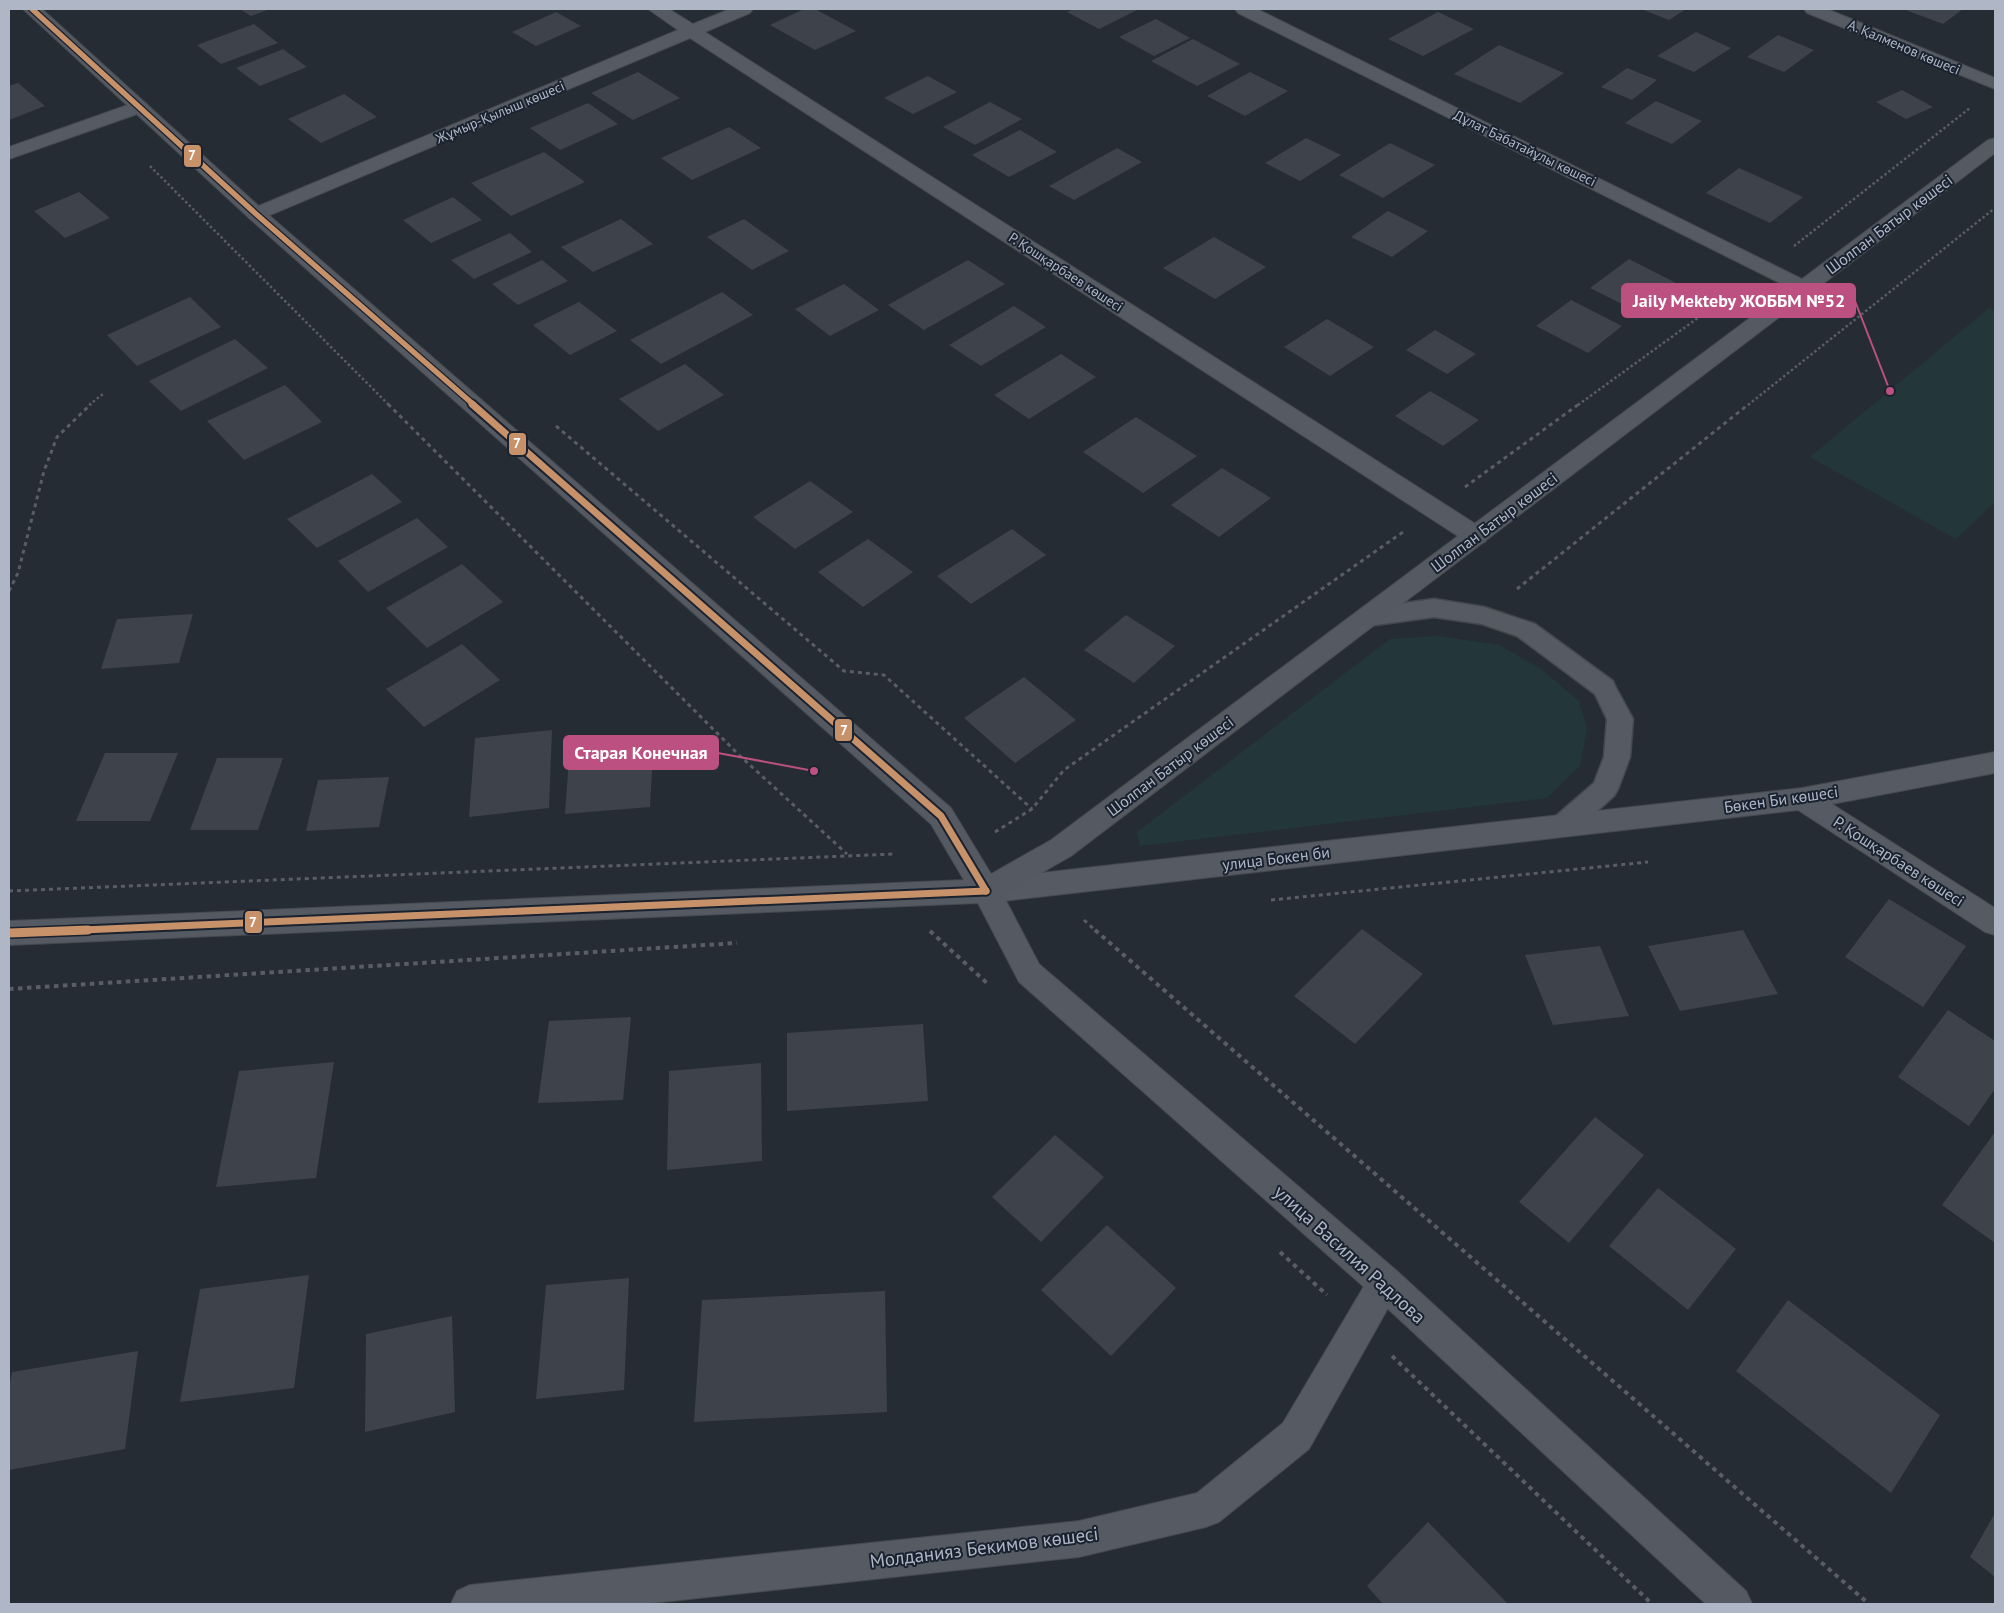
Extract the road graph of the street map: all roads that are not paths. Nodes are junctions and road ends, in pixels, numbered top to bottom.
1 (32, 9) edge
2 (657, 9) edge
3 (744, 9) edge
4 (1244, 9) edge
5 (1813, 9) edge
6 (692, 31) junction
7 (1995, 84) edge
8 (139, 107) junction
9 (1995, 144) edge
10 (14, 152) edge
11 (256, 214) junction
12 (1805, 288) junction
13 (1476, 536) junction
14 (1368, 617) junction
15 (1995, 762) edge
16 (1802, 799) junction
17 (1565, 824) junction
18 (986, 890) junction
19 (1995, 923) edge
20 (9, 933) edge
21 (1385, 1283) junction
22 (470, 1604) edge
23 (1733, 1604) edge

1 - 8 street, улица Василия Радлова
2 - 6 street, Р. Қошқарбаев көшесі
3 - 6 street, Жұмыр-Қылыш көшесі
4 - 12 street, Дұлат Бабатайұлы көшесі
5 - 7 street, А. Қалменов көшесі
6 - 11 street, Жұмыр-Қылыш көшесі
6 - 13 street, Р. Қошқарбаев көшесі
8 - 10 street
8 - 11 street, улица Василия Радлова
9 - 12 street, Шолпан Батыр көшесі
11 - 18 street, улица Василия Радлова
12 - 13 street, Шолпан Батыр көшесі
13 - 14 street, Шолпан Батыр көшесі
14 - 17 lane
14 - 18 street, Шолпан Батыр көшесі
15 - 16 street, Бөкен Би көшесі
16 - 17 street, Бөкен Би көшесі
16 - 19 street, Р. Қошқарбаев көшесі
17 - 18 street, улица Бокен би
18 - 20 street
18 - 21 street, улица Василия Радлова
21 - 22 street, Молданияз Бекимов көшесі
21 - 23 street, улица Василия Радлова

